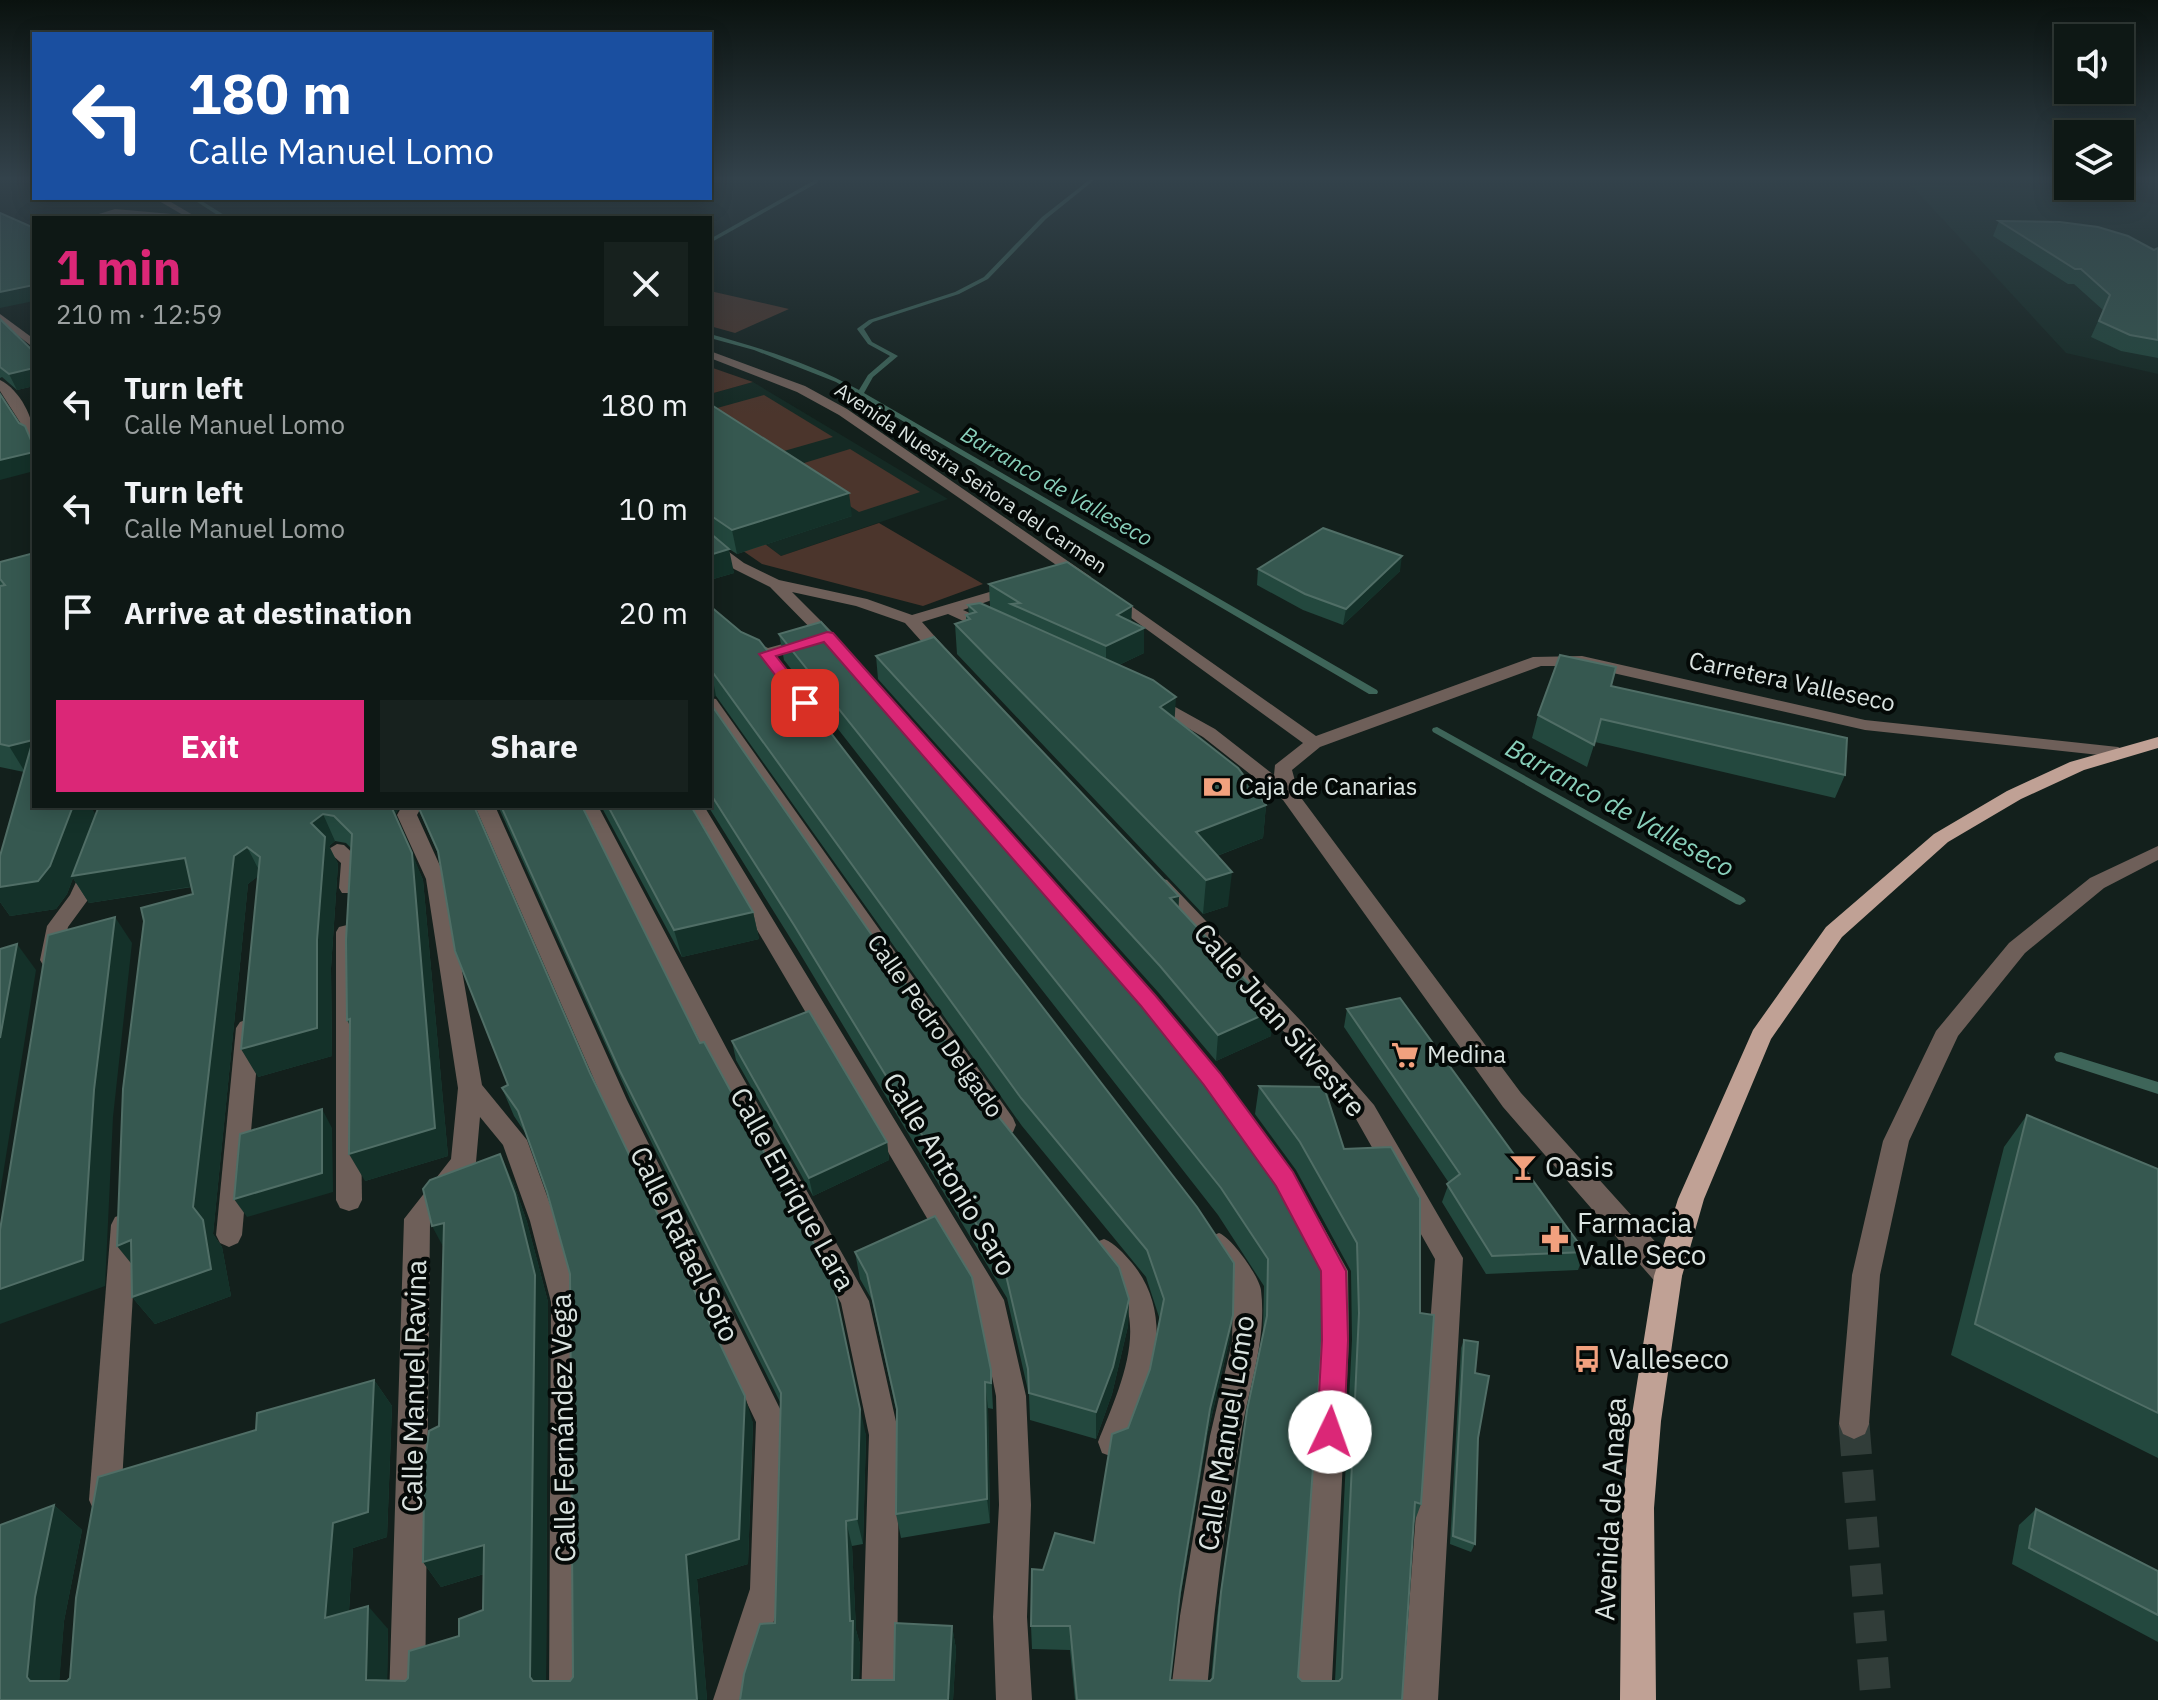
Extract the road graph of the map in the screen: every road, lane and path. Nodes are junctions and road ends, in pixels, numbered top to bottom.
1 (0, 318) edge
2 (32, 343) edge
3 (712, 355) edge
4 (0, 384) edge
5 (32, 432) edge
6 (712, 544) edge
7 (775, 584) junction
8 (1032, 584) edge
9 (949, 609) junction
10 (712, 617) edge
11 (911, 620) junction
12 (1007, 635) edge
13 (827, 636) junction
14 (848, 659) edge
15 (964, 676) edge
16 (1137, 694) edge
17 (712, 706) edge
18 (2158, 742) edge
19 (1314, 743) junction
20 (2118, 752) junction
21 (1290, 796) junction
22 (411, 808) edge
23 (486, 808) edge
24 (589, 808) edge
25 (695, 808) edge
26 (99, 848) edge
27 (337, 850) edge
28 (2158, 852) edge
29 (1144, 869) edge
30 (47, 985) edge
31 (249, 1012) edge
32 (470, 1088) junction
33 (1020, 1147) edge
34 (125, 1193) edge
35 (349, 1200) dead end
36 (1298, 1205) edge
37 (1206, 1225) edge
38 (1086, 1228) edge
39 (229, 1235) dead end
40 (1668, 1276) junction
41 (1854, 1424) tunnel mouth
42 (1113, 1442) edge
43 (101, 1529) edge
44 (407, 1700) edge
45 (567, 1700) edge
46 (731, 1700) edge
47 (879, 1700) edge
48 (1014, 1700) edge
49 (1188, 1700) edge
50 (1313, 1700) edge
51 (1420, 1700) edge
52 (1638, 1700) edge

1 - 2 street
3 - 19 street, Avenida Nuestra Señora del Carmen
4 - 5 street
6 - 7 street
7 - 11 street
7 - 13 street
8 - 9 street
9 - 11 street
9 - 12 street
10 - 13 street
11 - 15 street
13 - 14 street
16 - 21 street
17 - 33 street, Calle Pedro Delgado
18 - 20 main road, Avenida de Anaga
19 - 20 street, Carretera Valleseco
19 - 21 street, Carretera Valleseco
20 - 40 main road, Avenida de Anaga
21 - 40 street
22 - 32 street
23 - 46 street, Calle Rafael Soto
24 - 47 street, Calle Enrique Lara
25 - 48 street, Calle Antonio Saro
26 - 30 street
27 - 35 street
28 - 41 street
29 - 51 street, Calle Juan Silvestre
31 - 39 street
32 - 44 street, Calle Manuel Ravina
32 - 45 street, Calle Fernández Vega
34 - 43 street
36 - 50 street
37 - 49 street, Calle Manuel Lomo
38 - 42 street
40 - 52 main road, Avenida de Anaga

